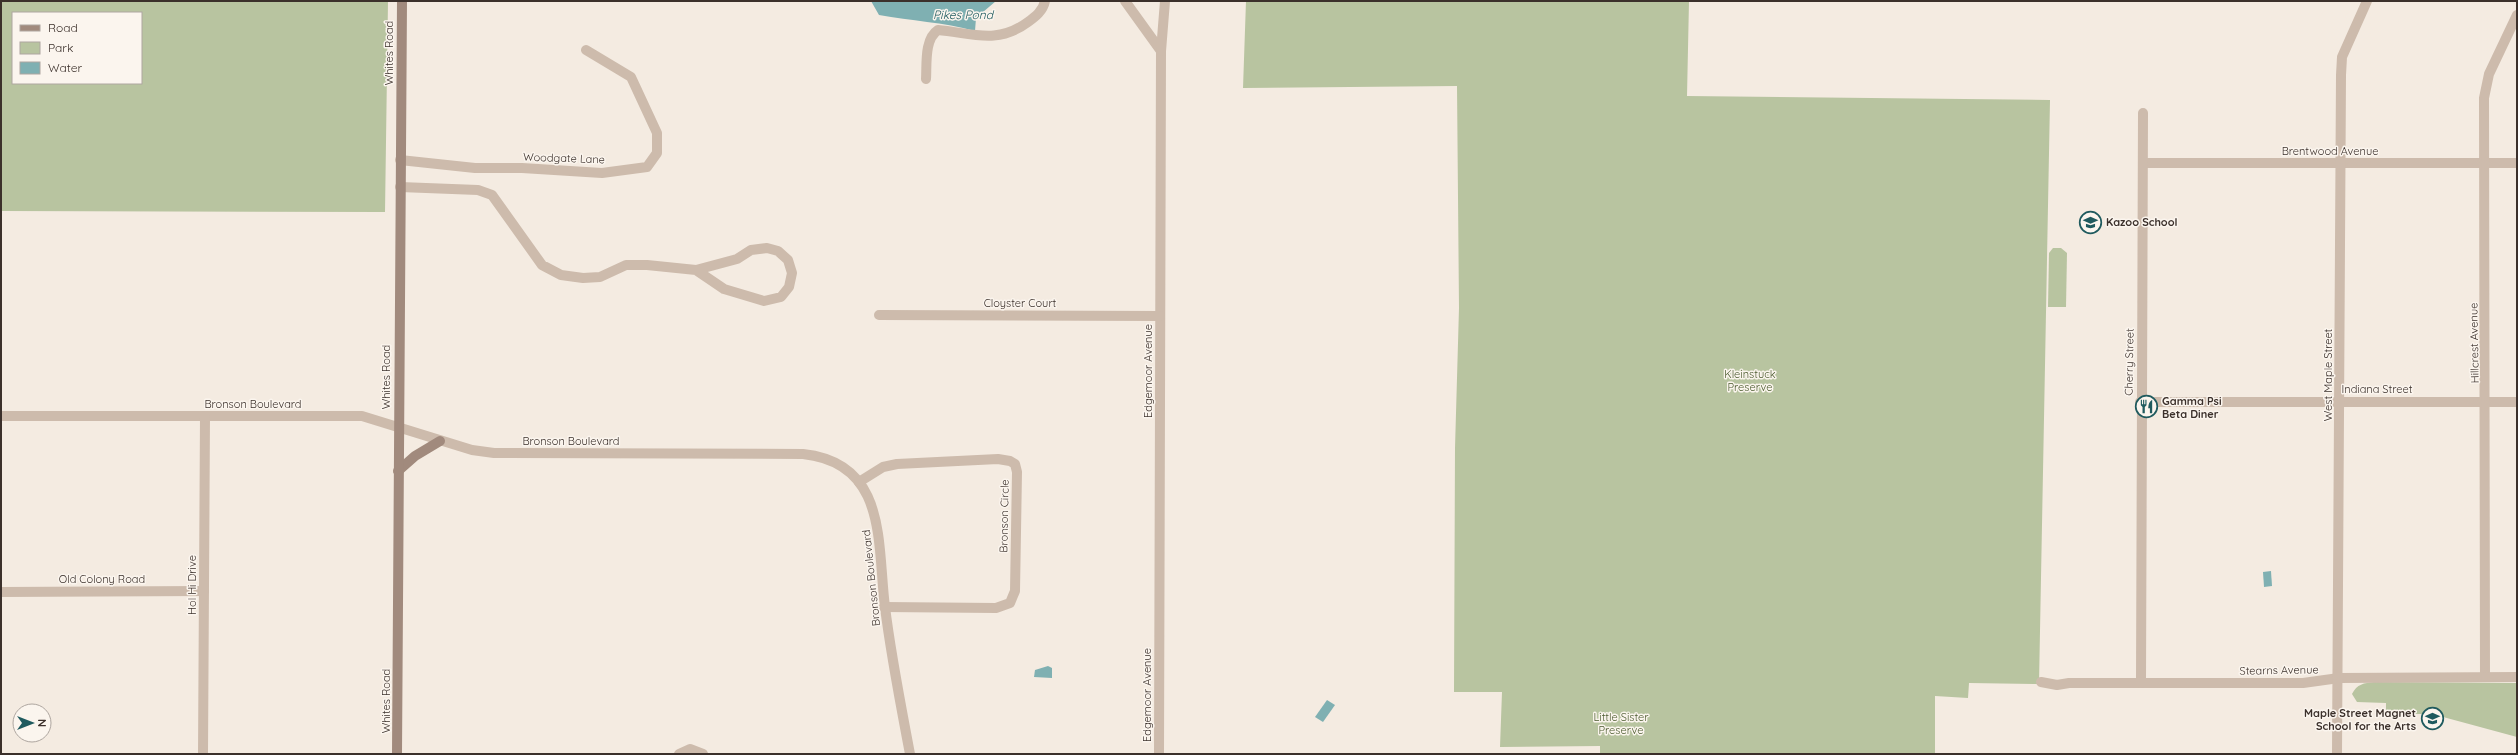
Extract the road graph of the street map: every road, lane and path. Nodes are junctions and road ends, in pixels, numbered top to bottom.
1 (402, 1) edge
2 (1045, 1) edge
3 (1125, 1) edge
4 (1165, 1) edge
5 (2367, 1) edge
6 (2517, 15) edge
7 (586, 50) dead end
8 (1161, 51) junction
9 (926, 79) dead end
10 (2143, 113) dead end
11 (400, 160) junction
12 (2143, 163) junction
13 (2341, 163) junction
14 (2483, 163) junction
15 (2517, 163) edge
16 (400, 187) junction
17 (696, 270) junction
18 (879, 315) dead end
19 (1160, 316) junction
20 (2339, 401) junction
21 (2140, 402) junction
22 (2486, 402) junction
23 (2517, 402) edge
24 (1, 416) edge
25 (205, 416) junction
26 (398, 429) junction
27 (440, 441) junction
28 (398, 471) junction
29 (859, 482) junction
30 (204, 591) junction
31 (1, 592) edge
32 (884, 607) junction
33 (2485, 677) junction
34 (2517, 677) edge
35 (2339, 678) junction
36 (2041, 682) dead end
37 (2141, 683) junction
38 (203, 754) edge
39 (397, 754) edge
40 (679, 754) edge
41 (703, 754) edge
42 (910, 754) edge
43 (1159, 754) edge
44 (2337, 754) edge

1 - 11 street, Whites Road
2 - 9 street
3 - 8 street
4 - 8 street, Edgemoor Avenue
5 - 13 street, West Maple Street
6 - 14 street, Hillcrest Avenue
7 - 11 street, Woodgate Lane
8 - 19 street, Edgemoor Avenue
10 - 12 street, Cherry Street
11 - 16 street, Whites Road
12 - 13 street, Brentwood Avenue
12 - 21 street, Cherry Street
13 - 14 street, Brentwood Avenue
13 - 20 street, West Maple Street
14 - 15 street, Brentwood Avenue
14 - 22 street, Hillcrest Avenue
16 - 17 street
16 - 26 street, Whites Road
17 - 17 street
18 - 19 street, Cloyster Court
19 - 43 street, Edgemoor Avenue
20 - 21 street, Indiana Street
20 - 22 street, Indiana Street
20 - 35 street, West Maple Street
21 - 37 street, Cherry Street
22 - 23 street, Indiana Street
22 - 33 street, Hillcrest Avenue
24 - 25 street, Bronson Boulevard
25 - 26 street, Bronson Boulevard
25 - 30 street, Hol Hi Drive
26 - 27 street, Bronson Boulevard
26 - 28 street, Whites Road
27 - 28 street
27 - 29 street, Bronson Boulevard
28 - 39 street, Whites Road
29 - 32 street, Bronson Boulevard
29 - 32 street, Bronson Circle
30 - 31 street, Old Colony Road
30 - 38 street, Hol Hi Drive
32 - 42 street, Bronson Boulevard
33 - 34 street, Stearns Avenue
33 - 35 street, Stearns Avenue
35 - 37 street, Stearns Avenue
35 - 44 street, West Maple Street
36 - 37 street, Stearns Avenue
40 - 41 street

